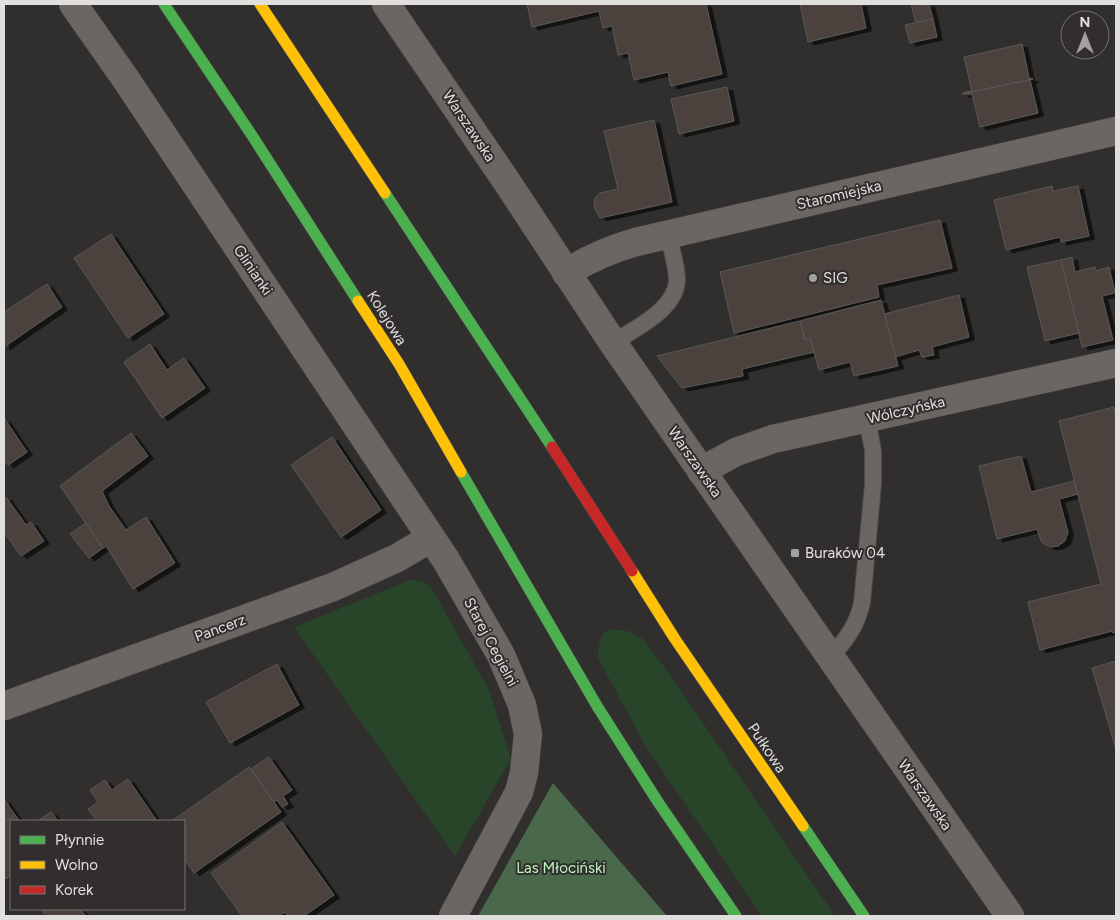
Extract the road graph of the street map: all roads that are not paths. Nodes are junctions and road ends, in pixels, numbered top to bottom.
1 (73, 4) edge
2 (164, 4) edge
3 (260, 4) edge
4 (386, 4) edge
5 (1116, 131) edge
6 (668, 234) junction
7 (566, 273) junction
8 (613, 343) junction
9 (1116, 362) edge
10 (867, 418) junction
11 (701, 472) junction
12 (431, 538) junction
13 (829, 656) junction
14 (4, 706) edge
15 (453, 916) edge
16 (736, 916) edge
17 (864, 916) edge
18 (1010, 916) edge

1 - 12 street, Glinianki
2 - 16 highway, Kolejowa
3 - 17 highway, Pułkowa
4 - 7 street, Warszawska
5 - 6 street, Staromiejska
6 - 7 street, Staromiejska
6 - 8 lane
7 - 8 street, Warszawska
8 - 11 street, Warszawska
9 - 10 street, Wólczyńska
10 - 11 street, Wólczyńska
10 - 13 lane
11 - 13 street, Warszawska
12 - 14 street, Pancerz
12 - 15 street, Starej Cegielni
13 - 18 street, Warszawska

